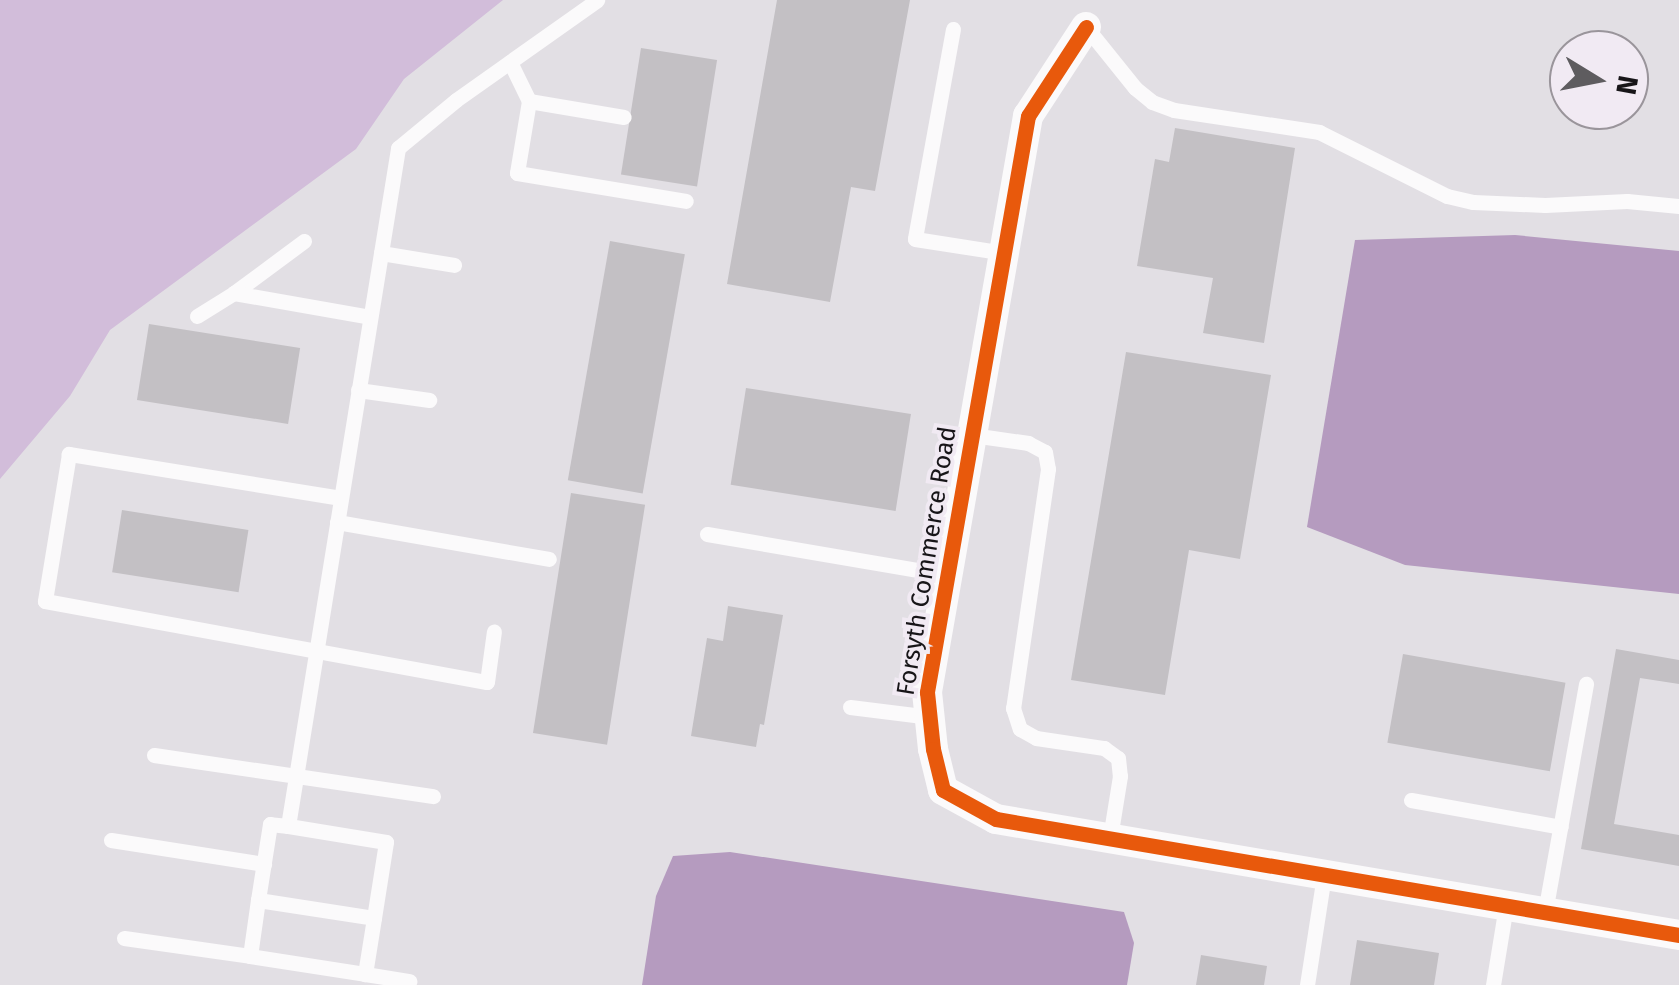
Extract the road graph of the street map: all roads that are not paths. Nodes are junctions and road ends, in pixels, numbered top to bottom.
1 (597, 0) edge
2 (1086, 27) joint
3 (952, 30) dead end
4 (510, 62) junction
5 (529, 101) junction
6 (624, 117) dead end
7 (686, 200) dead end
8 (1679, 206) edge
9 (304, 240) dead end
10 (380, 253) junction
11 (1004, 253) junction
12 (454, 265) dead end
13 (234, 293) junction
14 (198, 316) dead end
15 (370, 317) junction
16 (358, 390) junction
17 (429, 400) dead end
18 (972, 435) junction
19 (341, 498) junction
20 (337, 522) junction
21 (707, 534) dead end
22 (549, 559) dead end
23 (948, 575) junction
24 (494, 631) dead end
25 (315, 647) junction
26 (1586, 684) dead end
27 (850, 707) dead end
28 (930, 717) junction
29 (154, 755) dead end
30 (296, 776) junction
31 (433, 796) dead end
32 (1411, 800) dead end
33 (288, 826) junction
34 (1561, 827) junction
35 (1110, 838) junction
36 (111, 840) dead end
37 (264, 864) junction
38 (1324, 875) junction
39 (258, 900) junction
40 (1506, 906) junction
41 (1546, 912) junction
42 (374, 918) junction
43 (1679, 935) edge
44 (124, 938) dead end
45 (250, 956) junction
46 (365, 974) junction
47 (408, 981) dead end
48 (1307, 985) edge
49 (1493, 985) edge

1 - 4 lane
2 - 8 lane
2 - 11 street, Forsyth Commerce Road
3 - 11 lane
4 - 5 lane
4 - 10 lane
5 - 6 lane
5 - 7 lane
9 - 13 lane
10 - 12 lane
10 - 15 lane
11 - 18 street, Forsyth Commerce Road
13 - 14 lane
13 - 15 lane
15 - 16 lane
16 - 17 lane
16 - 19 lane
18 - 23 street, Forsyth Commerce Road
18 - 35 lane
19 - 20 lane
19 - 25 lane
20 - 22 lane
20 - 25 lane
21 - 23 lane
23 - 28 street, Forsyth Commerce Road
24 - 25 lane
25 - 30 lane
26 - 34 lane
27 - 28 lane
28 - 35 street, Forsyth Commerce Road
29 - 30 lane
30 - 31 lane
30 - 33 lane
32 - 34 lane
33 - 37 lane
33 - 42 lane
34 - 41 lane
35 - 38 street, Forsyth Commerce Road
36 - 37 lane
37 - 39 lane
38 - 40 street, Forsyth Commerce Road
38 - 48 lane
39 - 42 lane
39 - 45 lane
40 - 41 street, Forsyth Commerce Road
40 - 49 lane
41 - 43 street, Forsyth Commerce Road
42 - 46 lane
44 - 45 lane
45 - 46 lane
46 - 47 lane

